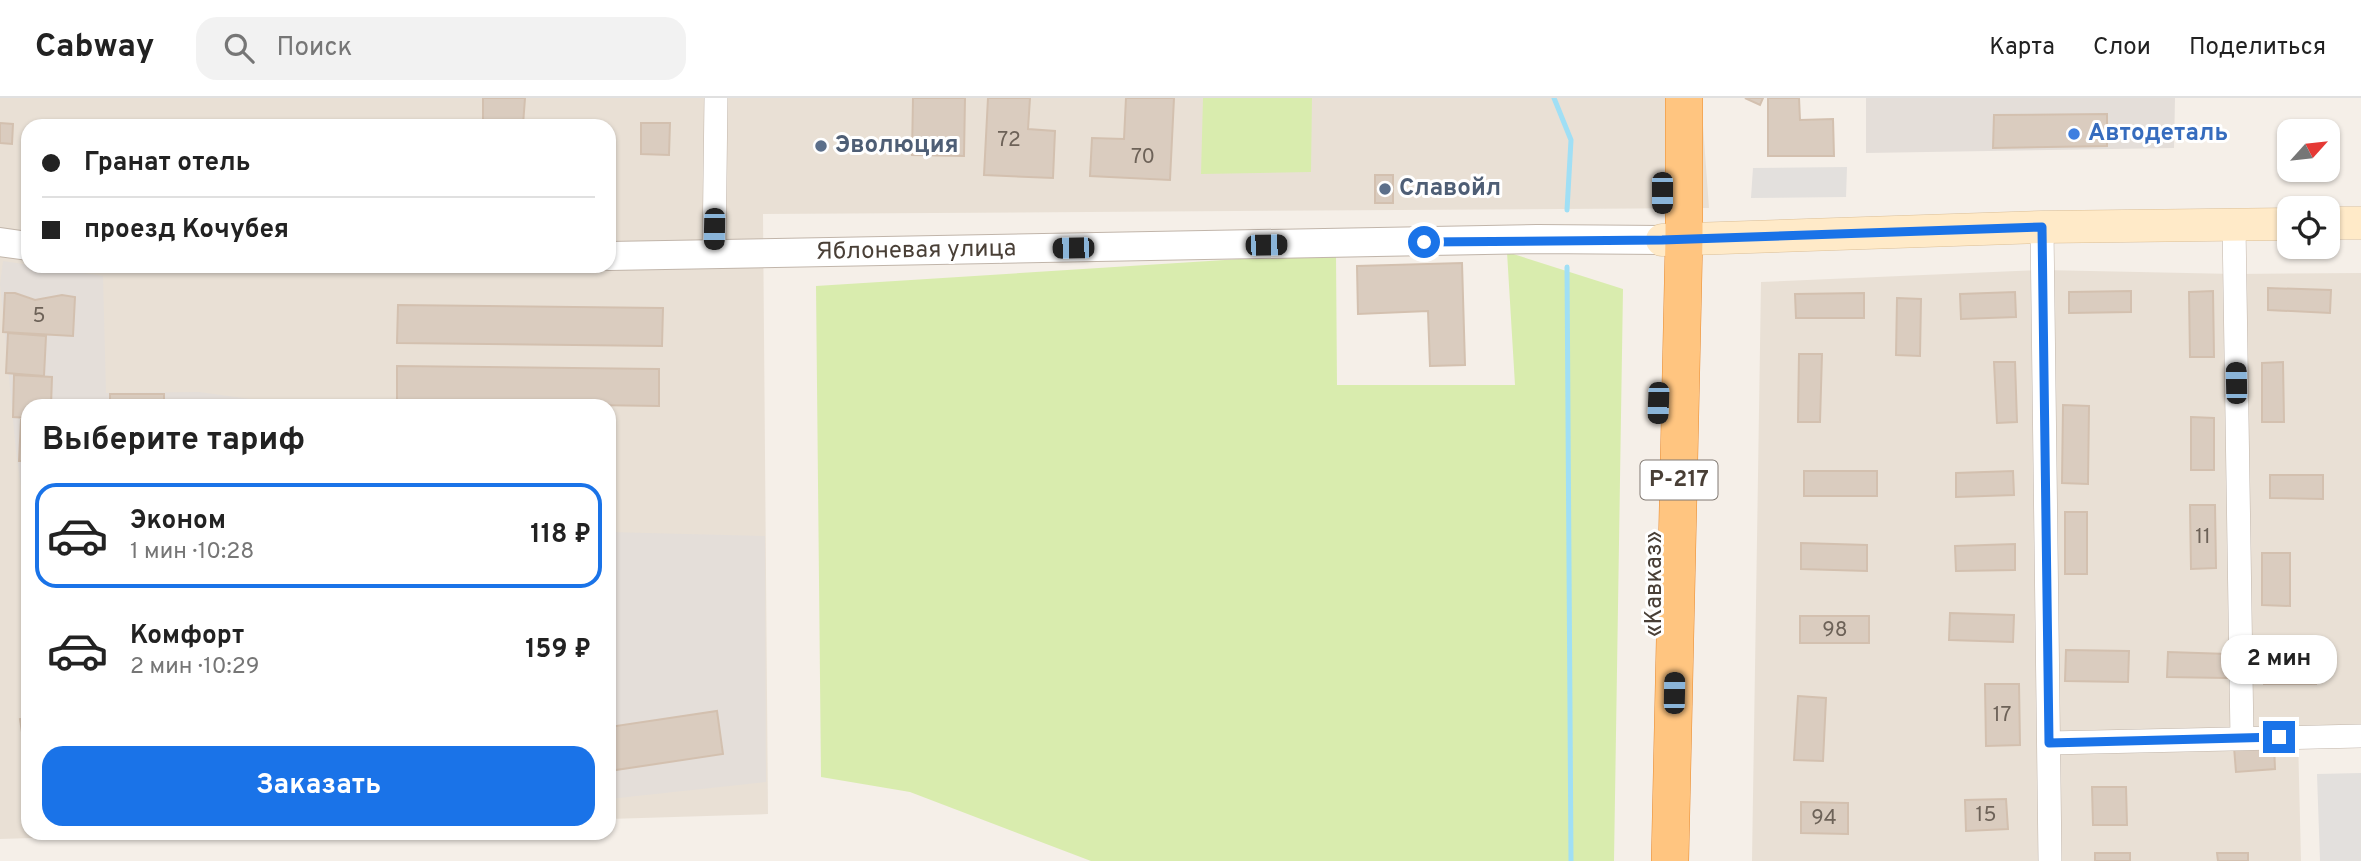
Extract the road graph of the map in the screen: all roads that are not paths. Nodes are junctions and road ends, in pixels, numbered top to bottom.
1 (716, 98) edge
2 (1663, 98) edge
3 (1684, 98) edge
4 (2340, 223) edge
5 (2361, 223) edge
6 (2277, 224) edge
7 (2234, 225) junction
8 (2042, 227) junction
9 (1673, 240) junction
10 (0, 242) edge
11 (21, 245) edge
12 (714, 255) junction
13 (616, 256) edge
14 (2361, 736) edge
15 (2242, 738) junction
16 (2049, 743) junction
17 (1655, 861) edge
18 (1670, 861) edge
19 (2050, 861) edge

1 - 12 street
2 - 9 highway, «Кавказ» / Р-217
3 - 9 highway, Р-217
4 - 5 main road
6 - 7 main road
7 - 8 main road
7 - 15 street
8 - 9 main road
8 - 16 street
9 - 12 street, Яблоневая улица
9 - 17 highway, «Кавказ» / Р-217
9 - 18 highway, Р-217
10 - 11 street
12 - 13 street, Яблоневая улица
14 - 15 street
15 - 16 street
16 - 19 street

